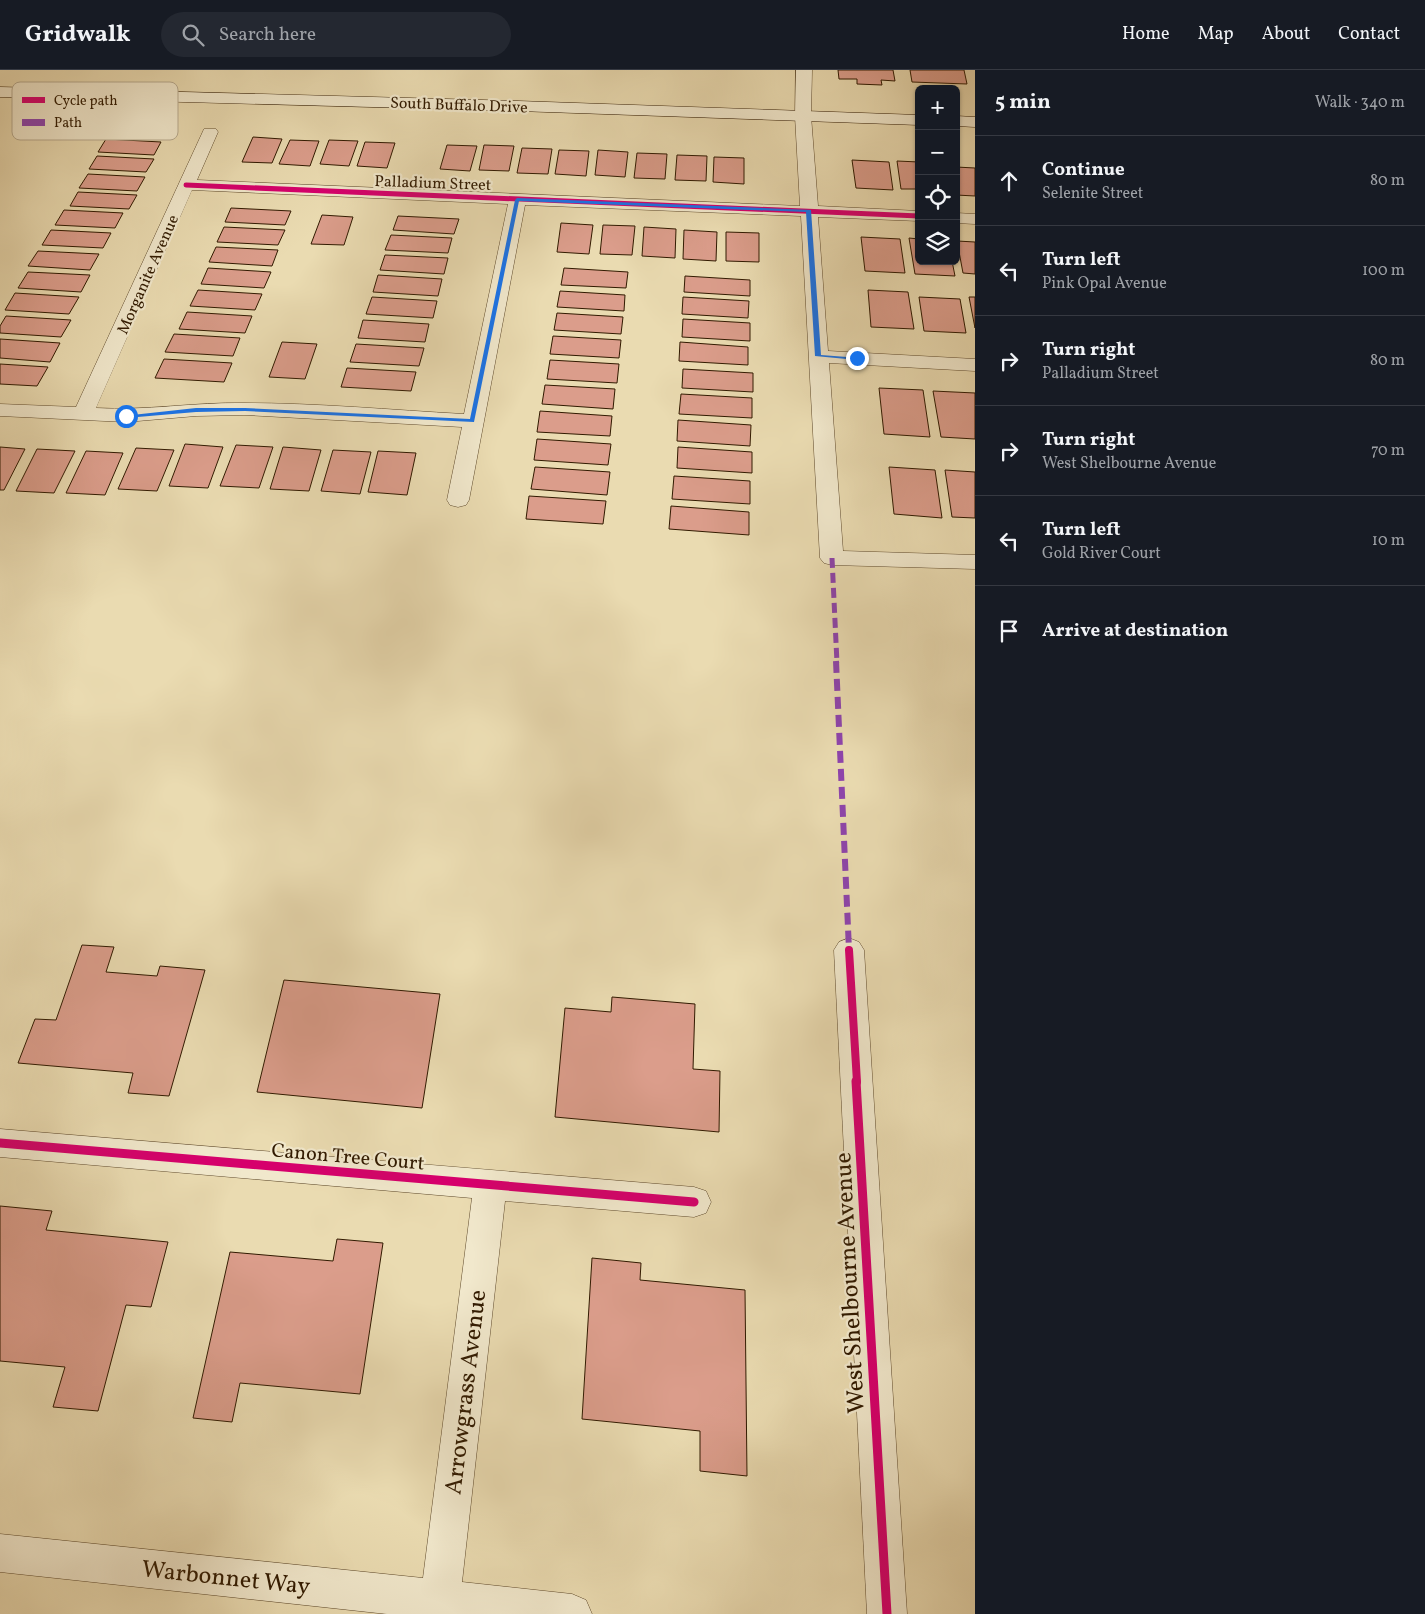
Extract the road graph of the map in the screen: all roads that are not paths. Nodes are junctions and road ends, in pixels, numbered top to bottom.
1 (804, 70) edge
2 (178, 97) edge
3 (803, 116) junction
4 (915, 120) edge
5 (960, 121) edge
6 (975, 122) edge
7 (210, 132) dead end
8 (186, 186) junction
9 (517, 200) junction
10 (809, 211) junction
11 (915, 216) edge
12 (960, 218) edge
13 (975, 219) edge
14 (818, 356) junction
15 (975, 365) edge
16 (0, 410) edge
17 (83, 415) junction
18 (472, 421) junction
19 (458, 500) dead end
20 (975, 562) edge
21 (849, 950) dead end
22 (0, 1143) edge
23 (490, 1185) junction
24 (694, 1202) dead end
25 (0, 1553) edge
26 (440, 1600) junction
27 (572, 1614) edge
28 (887, 1614) edge

1 - 3 street
2 - 3 street, South Buffalo Drive
3 - 4 street, South Buffalo Drive
3 - 10 street
5 - 6 street
7 - 8 street, Morganite Avenue
8 - 9 street, Palladium Street
8 - 17 street, Morganite Avenue
9 - 10 street, Palladium Street
9 - 18 street
10 - 11 street, Palladium Street
10 - 14 street
12 - 13 street
14 - 15 street
14 - 20 street
16 - 17 street
17 - 18 street
18 - 19 street
21 - 28 street, West Shelbourne Avenue
22 - 23 street, Canon Tree Court
23 - 24 street, Canon Tree Court
23 - 26 street, Arrowgrass Avenue
25 - 26 street, Warbonnet Way
26 - 27 street, Warbonnet Way

